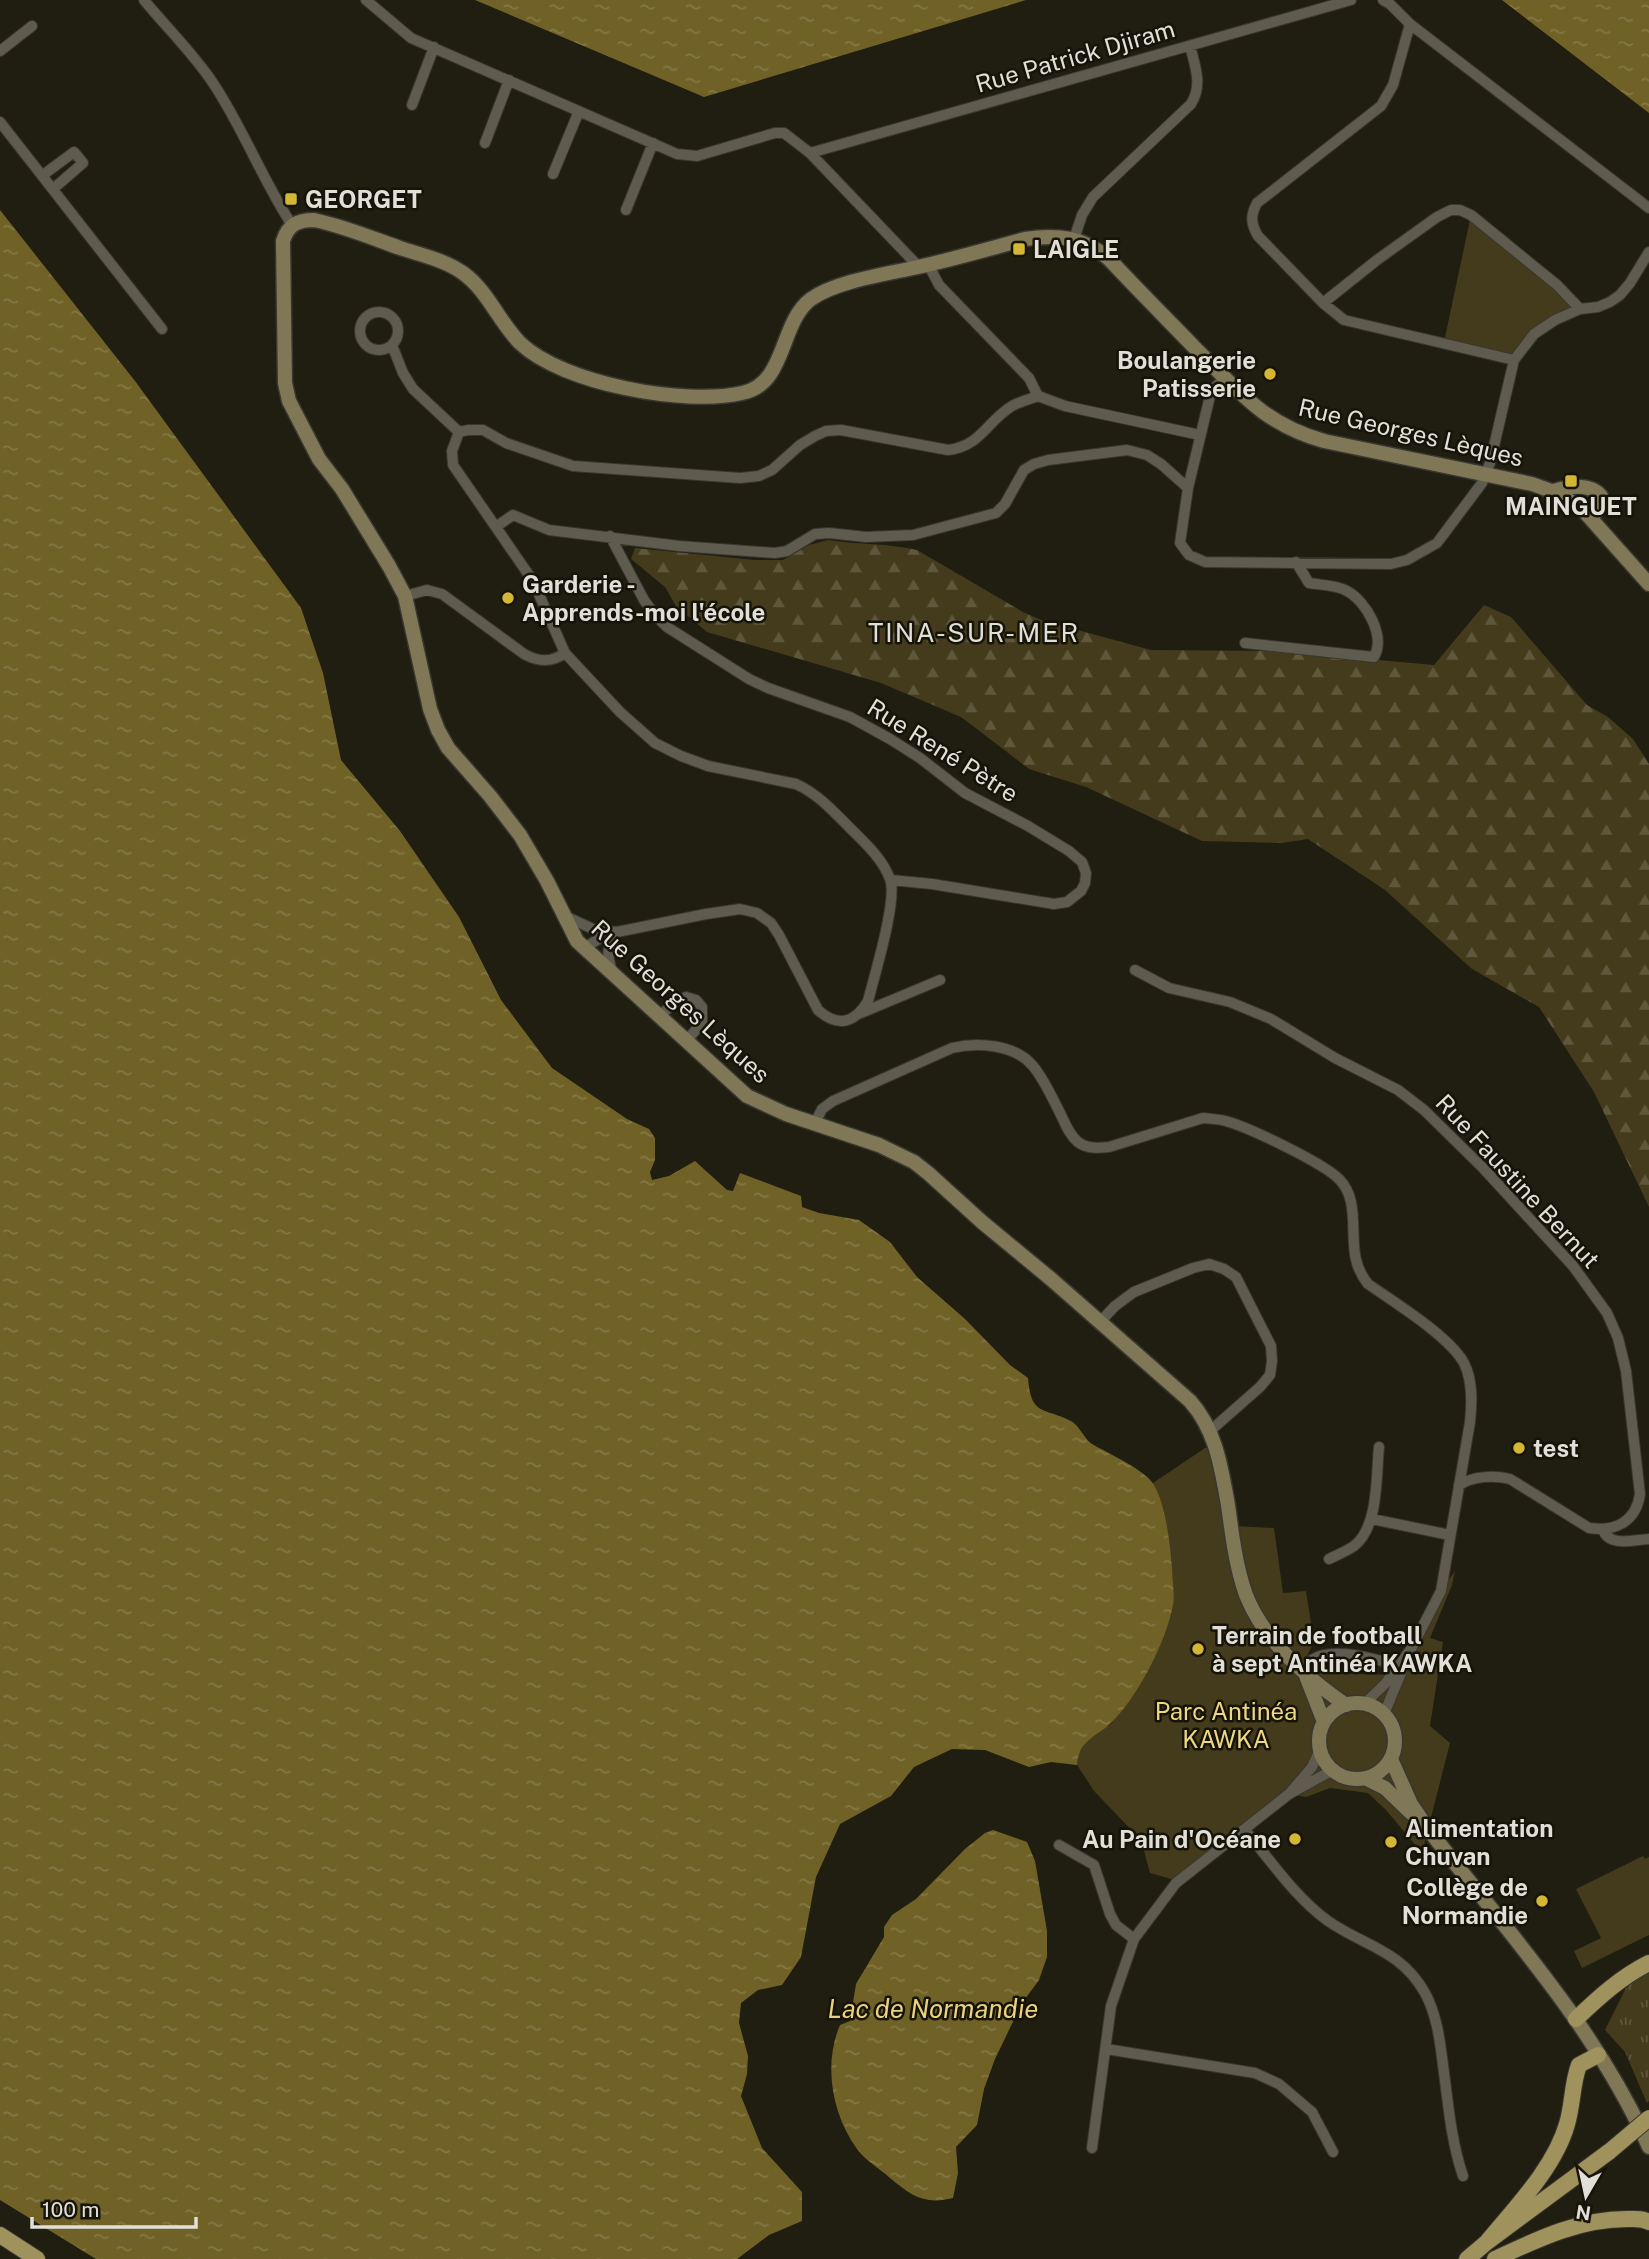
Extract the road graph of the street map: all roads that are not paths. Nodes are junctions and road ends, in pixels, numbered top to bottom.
1 (144, 0) edge
2 (366, 0) edge
3 (1351, 0) edge
4 (1383, 0) edge
5 (1410, 24) junction
6 (32, 26) dead end
7 (1190, 46) junction
8 (433, 47) junction
9 (0, 51) edge
10 (509, 80) junction
11 (412, 105) dead end
12 (579, 111) junction
13 (0, 122) edge
14 (485, 143) dead end
15 (653, 143) junction
16 (810, 153) junction
17 (553, 174) dead end
18 (43, 176) junction
19 (53, 189) junction
20 (1649, 208) edge
21 (626, 210) dead end
22 (292, 225) junction
23 (1074, 239) junction
24 (1649, 251) edge
25 (924, 266) junction
26 (1323, 303) junction
27 (1580, 309) junction
28 (162, 329) dead end
29 (392, 345) junction
30 (1514, 360) junction
31 (1225, 378) junction
32 (1038, 396) junction
33 (459, 432) junction
34 (1199, 435) junction
35 (1487, 474) junction
36 (1188, 488) junction
37 (1554, 491) junction
38 (1591, 517) junction
39 (497, 526) junction
40 (610, 536) junction
41 (1296, 562) junction
42 (1649, 584) edge
43 (405, 596) junction
44 (1245, 643) dead end
45 (565, 653) junction
46 (891, 880) junction
47 (563, 916) junction
48 (617, 932) junction
49 (584, 947) junction
50 (1135, 970) dead end
51 (614, 974) junction
52 (940, 980) dead end
53 (861, 1013) junction
54 (659, 1016) junction
55 (686, 1041) junction
56 (815, 1123) junction
57 (1100, 1322) junction
58 (1210, 1432) junction
59 (1379, 1447) dead end
60 (1459, 1485) junction
61 (1372, 1519) junction
62 (1603, 1530) junction
63 (1450, 1535) junction
64 (1649, 1539) edge
65 (1329, 1559) dead end
66 (1411, 1649) junction
67 (1398, 1666) junction
68 (1302, 1670) junction
69 (1364, 1704) junction
70 (1346, 1705) junction
71 (1384, 1714) junction
72 (1324, 1722) junction
73 (1321, 1750) junction
74 (1391, 1759) junction
75 (1333, 1770) junction
76 (1365, 1778) junction
77 (1289, 1794) junction
78 (1428, 1829) junction
79 (1245, 1830) junction
80 (1059, 1845) dead end
81 (1134, 1939) junction
82 (1649, 1963) edge
83 (1576, 2019) junction
84 (1106, 2049) junction
85 (1598, 2055) junction
86 (1649, 2118) edge
87 (1649, 2147) edge
88 (1091, 2148) dead end
89 (1333, 2151) dead end
90 (1463, 2176) dead end
91 (1649, 2222) edge
92 (0, 2235) edge
93 (1487, 2242) junction
94 (37, 2259) edge
95 (1467, 2259) edge
96 (1495, 2259) edge

1 - 22 street
2 - 8 street
3 - 7 street, Rue Patrick Djiram
4 - 5 street
5 - 20 street
5 - 26 street
6 - 9 street
7 - 16 street, Rue Patrick Djiram
7 - 23 street
8 - 10 street
8 - 11 street
10 - 12 street
10 - 14 street
12 - 15 street
12 - 17 street
13 - 18 street
15 - 16 street
15 - 21 street
16 - 25 street
18 - 19 street
18 - 19 street
19 - 28 street
22 - 25 main road, Rue Georges Lèques
22 - 43 main road, Rue Georges Lèques
23 - 25 main road, Rue Georges Lèques
23 - 31 main road, Rue Georges Lèques
24 - 27 street
25 - 32 street
26 - 27 street
26 - 30 street
27 - 30 street
29 - 29 street
29 - 33 street
30 - 35 street
31 - 34 street
31 - 35 main road, Rue Georges Lèques
32 - 33 street
32 - 34 street
33 - 39 street
34 - 36 street
35 - 37 main road, Rue Georges Lèques
35 - 41 street
36 - 40 street
36 - 41 street
37 - 38 main road, Rue Georges Lèques
37 - 38 main road
38 - 42 main road, Rue Georges Lèques
39 - 40 street
39 - 45 street
40 - 46 street, Rue René Pètre
41 - 44 street
43 - 45 street
43 - 47 main road, Rue Georges Lèques
45 - 46 street
46 - 53 street
47 - 48 street
47 - 49 main road, Rue Georges Lèques
48 - 49 street
48 - 51 street
48 - 53 street
49 - 51 main road, Rue Georges Lèques
50 - 62 street, Rue Faustine Bernut
51 - 54 main road, Rue Georges Lèques
52 - 53 street
54 - 55 main road, Rue Georges Lèques
54 - 55 street
55 - 56 main road, Rue Georges Lèques
56 - 57 main road, Rue Georges Lèques
56 - 60 street
57 - 58 main road, Rue Georges Lèques
57 - 58 street
58 - 68 main road, Rue Georges Lèques
59 - 61 street
60 - 62 street
60 - 63 street
61 - 63 street
61 - 65 street
62 - 64 street
63 - 66 street
66 - 67 street
66 - 71 street
67 - 68 street
67 - 69 street
68 - 70 main road, Rue Georges Lèques
68 - 72 main road, Rue Georges Lèques
69 - 70 main road
69 - 71 main road
70 - 72 main road
71 - 74 main road
72 - 73 main road
73 - 75 main road
73 - 77 street
74 - 76 main road
74 - 78 main road
75 - 76 main road
75 - 77 street
76 - 78 main road
77 - 79 street
78 - 83 main road
79 - 81 street
79 - 90 street
80 - 81 street
81 - 84 street
82 - 83 main road
83 - 85 main road
84 - 88 street
84 - 89 street
85 - 87 main road
85 - 93 main road
86 - 93 main road, bridge
91 - 96 main road
92 - 94 main road
93 - 95 main road

